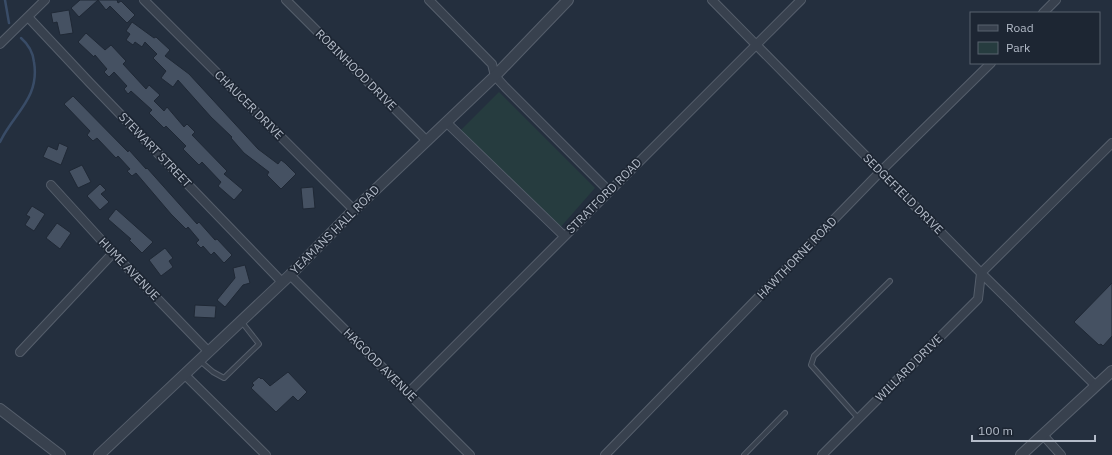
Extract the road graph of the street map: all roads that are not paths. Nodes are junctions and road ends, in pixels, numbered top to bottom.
1 (45, 0) edge
2 (144, 0) edge
3 (286, 0) edge
4 (429, 0) edge
5 (568, 0) edge
6 (712, 0) edge
7 (801, 0) edge
8 (1056, 0) edge
9 (1043, 12) edge
10 (28, 17) junction
11 (0, 44) edge
12 (756, 45) junction
13 (991, 64) edge
14 (494, 76) junction
15 (446, 122) junction
16 (427, 141) junction
17 (1112, 143) edge
18 (881, 171) junction
19 (50, 185) dead end
20 (609, 191) junction
21 (354, 210) junction
22 (564, 236) junction
23 (113, 253) junction
24 (981, 273) junction
25 (286, 278) junction
26 (890, 281) dead end
27 (240, 320) junction
28 (208, 351) junction
29 (20, 352) dead end
30 (199, 360) junction
31 (1112, 371) edge
32 (185, 375) junction
33 (1096, 386) junction
34 (408, 393) junction
35 (0, 409) edge
36 (785, 413) dead end
37 (858, 418) junction
38 (1043, 435) junction
39 (60, 455) edge
40 (98, 455) edge
41 (266, 455) edge
42 (470, 455) edge
43 (605, 455) edge
44 (744, 455) edge
45 (822, 455) edge
46 (1021, 455) edge
47 (1061, 455) edge

1 - 10 street
2 - 21 street, CHAUCER DRIVE
3 - 16 street, ROBINHOOD DRIVE
4 - 14 street
5 - 14 street, YEAMANS HALL ROAD
6 - 12 street, SEDGEFIELD DRIVE
7 - 12 street, STRATFORD ROAD
8 - 9 street
10 - 11 street
10 - 25 street, STEWART STREET
12 - 18 street, SEDGEFIELD DRIVE
12 - 20 street, STRATFORD ROAD
13 - 18 street, HAWTHORNE ROAD
14 - 15 street, YEAMANS HALL ROAD
14 - 20 street
15 - 16 street, YEAMANS HALL ROAD
15 - 22 street
16 - 21 street, YEAMANS HALL ROAD
17 - 24 street
18 - 24 street, SEDGEFIELD DRIVE
18 - 43 street, HAWTHORNE ROAD
19 - 23 street, HUME AVENUE
20 - 22 street, STRATFORD ROAD
21 - 25 street, YEAMANS HALL ROAD
22 - 34 street, STRATFORD ROAD
23 - 28 street, HUME AVENUE
23 - 29 street
24 - 33 street, SEDGEFIELD DRIVE
24 - 37 street, WILLARD DRIVE
25 - 27 street, YEAMANS HALL ROAD
25 - 34 street, HAGOOD AVENUE
26 - 37 lane
27 - 28 street, YEAMANS HALL ROAD
27 - 30 lane
28 - 30 street, YEAMANS HALL ROAD
30 - 32 street, YEAMANS HALL ROAD
31 - 33 street
32 - 40 street, YEAMANS HALL ROAD
32 - 41 street
33 - 38 street
34 - 42 street, HAGOOD AVENUE
35 - 39 street
36 - 44 lane
37 - 45 street, WILLARD DRIVE
38 - 46 street
38 - 47 street

